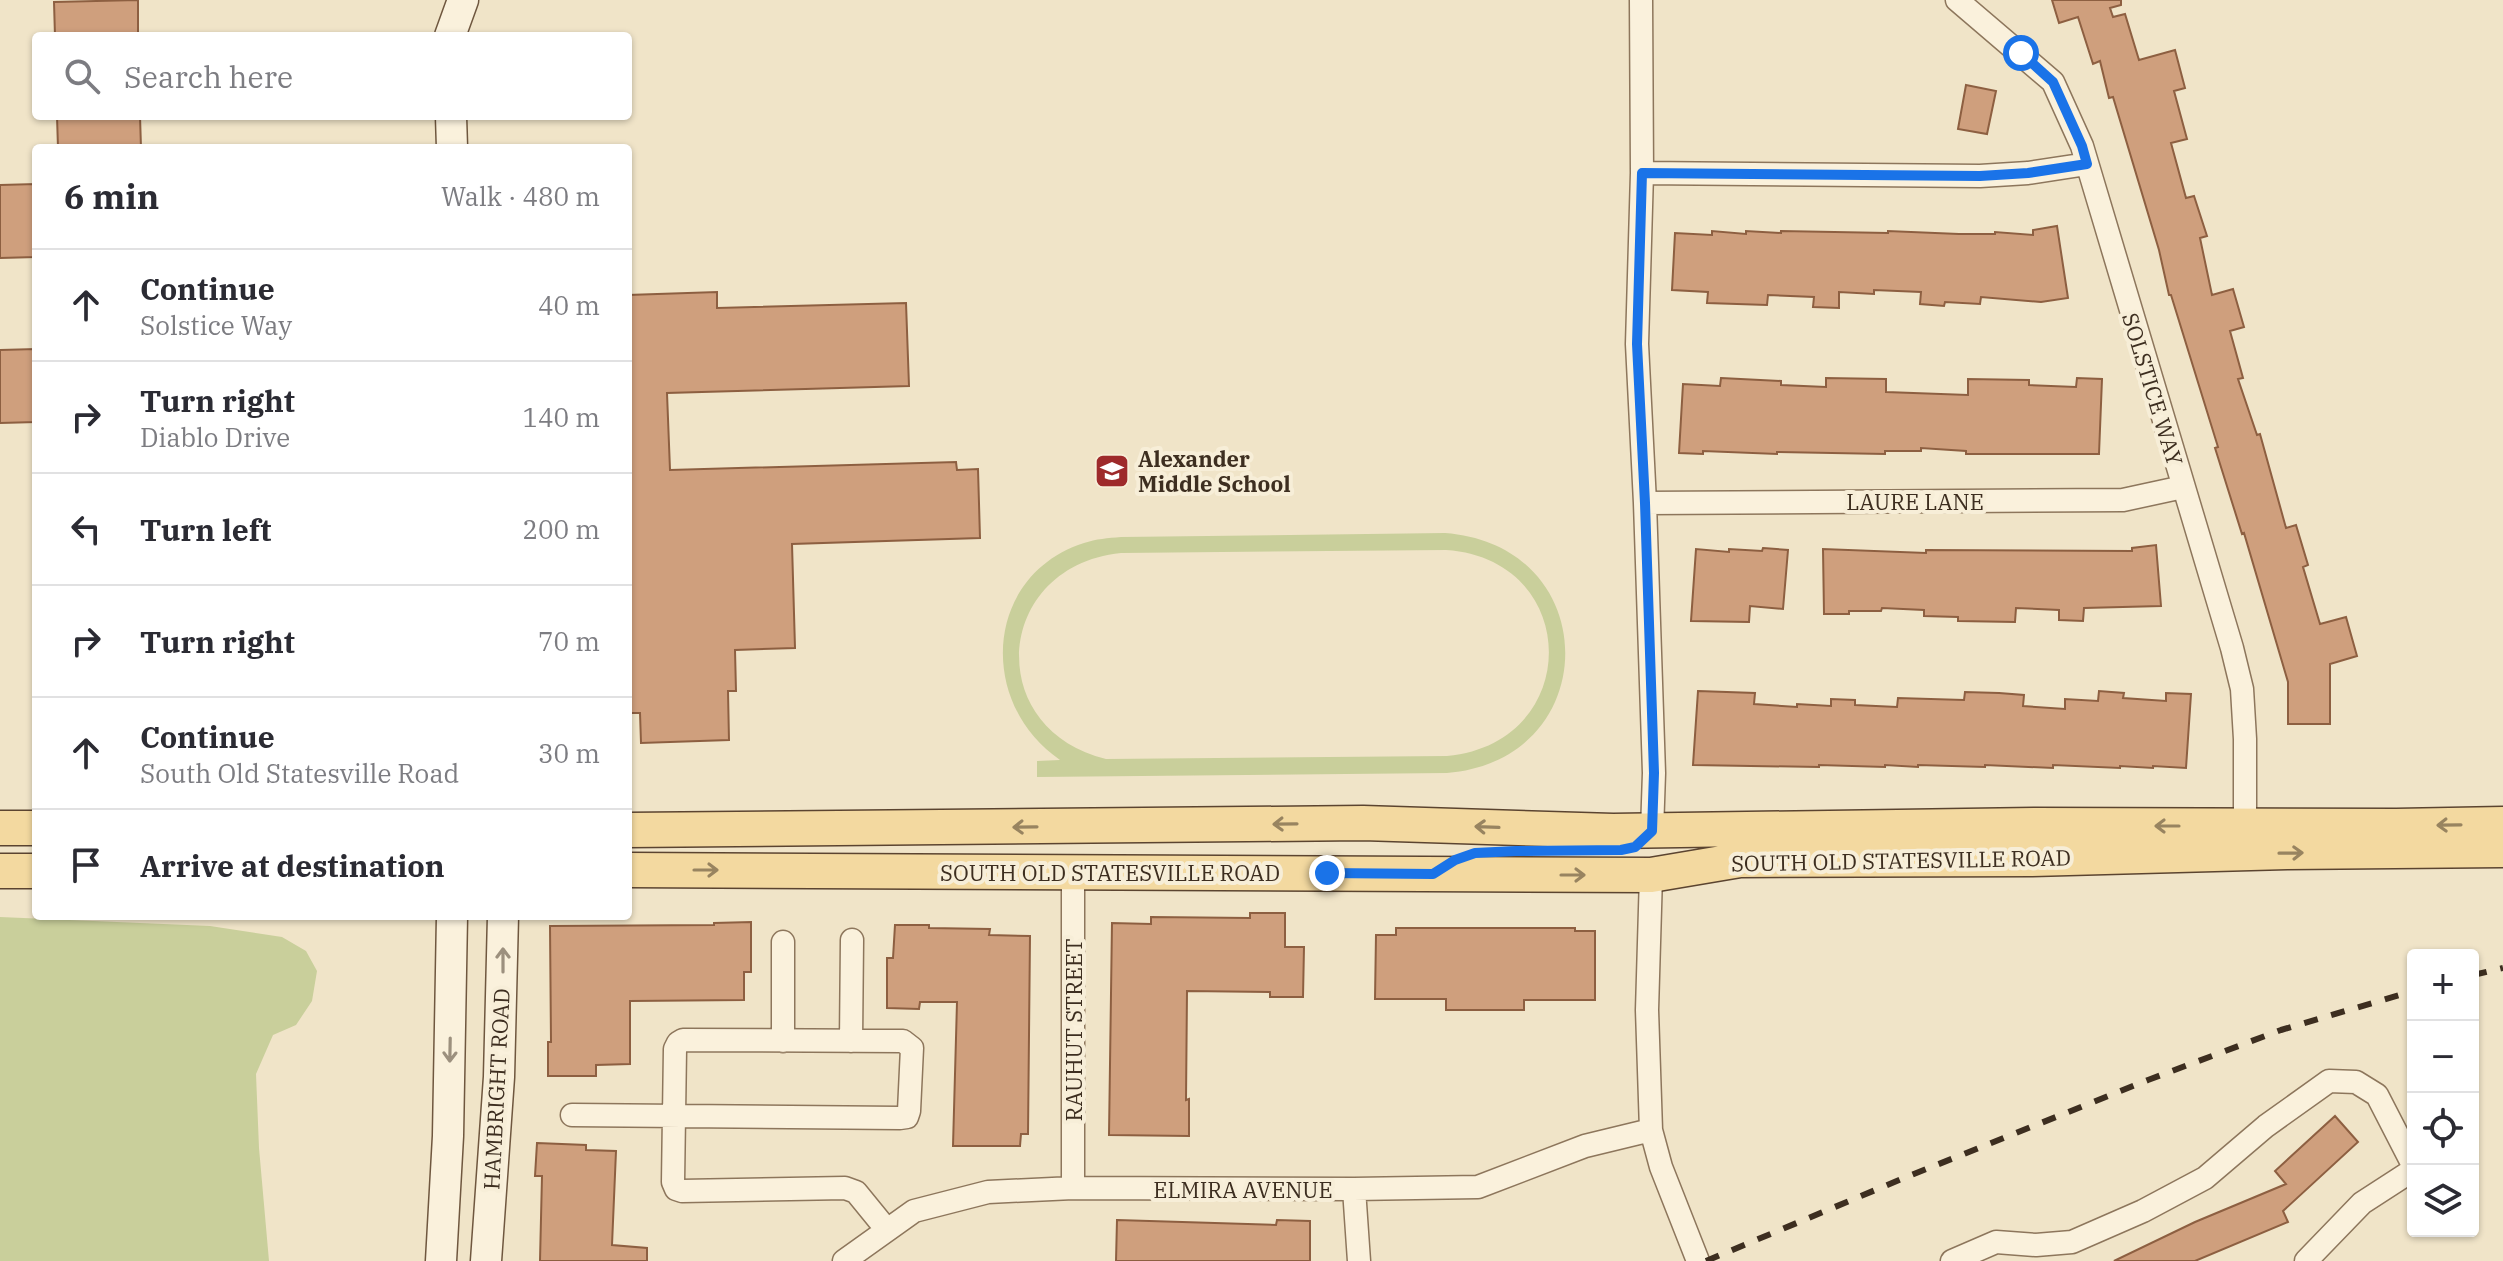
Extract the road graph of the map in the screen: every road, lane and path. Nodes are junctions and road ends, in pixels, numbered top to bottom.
1 (447, 0) edge
2 (463, 0) edge
3 (1641, 0) edge
4 (1957, 0) edge
5 (449, 32) edge
6 (451, 32) edge
7 (451, 120) edge
8 (452, 144) edge
9 (2087, 164) junction
10 (1642, 173) junction
11 (2183, 487) junction
12 (1645, 503) junction
13 (2503, 824) edge
14 (1935, 826) junction
15 (2245, 826) junction
16 (0, 828) edge
17 (32, 828) edge
18 (632, 830) edge
19 (1652, 831) junction
20 (2503, 850) edge
21 (632, 870) edge
22 (0, 871) edge
23 (32, 871) edge
24 (1073, 871) junction
25 (1433, 874) junction
26 (1651, 875) junction
27 (452, 920) edge
28 (503, 920) edge
29 (852, 940) dead end
30 (783, 942) dead end
31 (783, 1041) junction
32 (851, 1041) junction
33 (572, 1115) dead end
34 (673, 1118) junction
35 (1651, 1130) junction
36 (2412, 1165) edge
37 (2407, 1171) edge
38 (1073, 1188) junction
39 (1354, 1189) junction
40 (887, 1230) junction
41 (441, 1261) edge
42 (486, 1261) edge
43 (844, 1261) edge
44 (1359, 1261) edge
45 (1698, 1261) edge
46 (1952, 1261) edge
47 (2306, 1261) edge

1 - 5 street
2 - 6 street
3 - 10 street
4 - 9 street, SOLSTICE WAY
7 - 8 street
9 - 10 street
9 - 11 street, SOLSTICE WAY
10 - 12 street
11 - 12 street, LAURE LANE
11 - 15 street, SOLSTICE WAY
12 - 19 street
13 -> 15 main road, SOUTH OLD STATESVILLE ROAD
15 -> 14 main road, SOUTH OLD STATESVILLE ROAD
14 - 19 main road, SOUTH OLD STATESVILLE ROAD
14 - 26 main road
16 - 17 main road
19 -> 18 main road, SOUTH OLD STATESVILLE ROAD
19 - 25 main road
26 -> 20 main road, SOUTH OLD STATESVILLE ROAD
21 -> 24 main road, SOUTH OLD STATESVILLE ROAD
22 - 23 main road
24 - 25 main road, SOUTH OLD STATESVILLE ROAD
24 - 38 street, RAUHUT STREET
25 -> 26 main road, SOUTH OLD STATESVILLE ROAD
26 - 35 street
27 -> 41 street, HAMBRIGHT ROAD
42 -> 28 street, HAMBRIGHT ROAD
29 - 32 street
30 - 31 street
31 - 32 street
31 - 34 street
32 - 34 street
33 - 34 street
34 - 40 street
35 - 39 street, ELMIRA AVENUE
35 - 45 street
36 - 46 street
37 - 47 street
38 - 39 street, ELMIRA AVENUE
38 - 40 street, ELMIRA AVENUE
39 - 44 street
40 - 43 street, ELMIRA AVENUE

